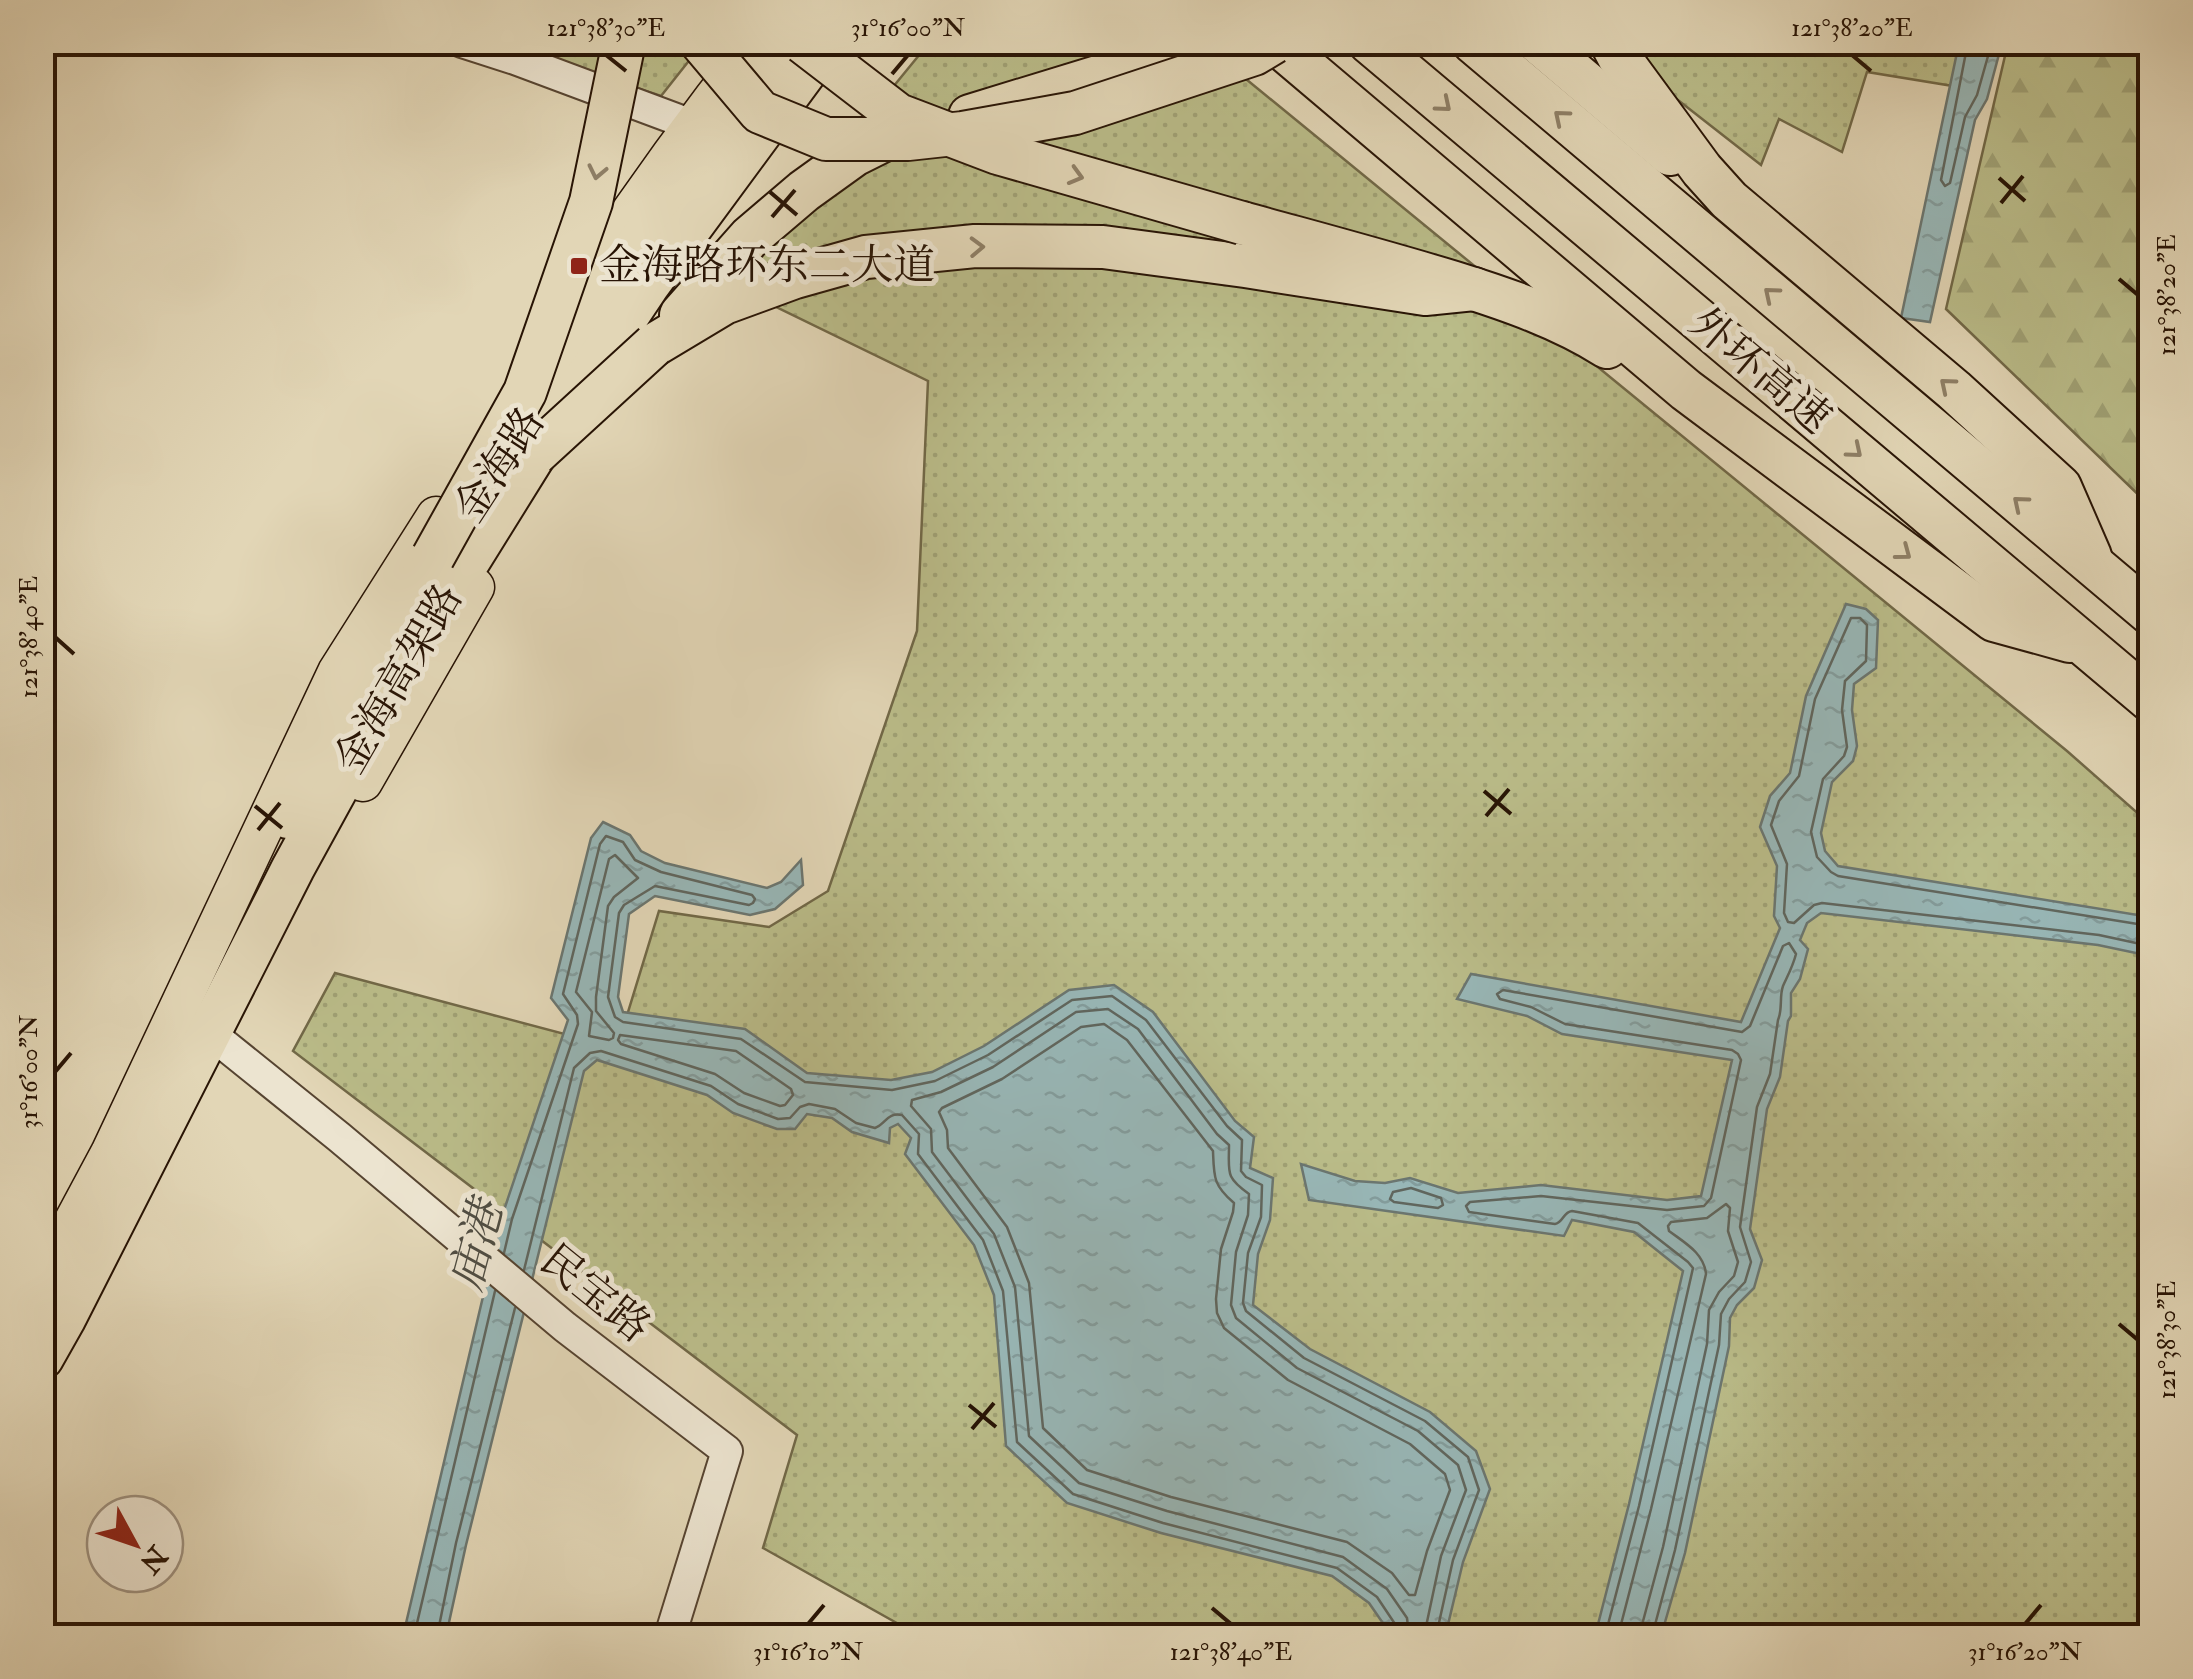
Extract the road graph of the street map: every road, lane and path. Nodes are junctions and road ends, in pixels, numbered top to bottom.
1 (462, 42) edge
2 (624, 42) edge
3 (701, 42) edge
4 (757, 42) edge
5 (784, 42) edge
6 (803, 42) edge
7 (827, 42) edge
8 (843, 42) edge
9 (1212, 42) edge
10 (1274, 42) edge
11 (1369, 42) edge
12 (1473, 42) edge
13 (1538, 42) edge
14 (1611, 42) edge
15 (692, 125) junction
16 (1702, 170) junction
17 (1474, 289) junction
18 (654, 345) junction
19 (1686, 390) junction
20 (534, 454) junction
21 (432, 557) junction
22 (2094, 566) junction
23 (2150, 613) edge
24 (2085, 645) junction
25 (2150, 700) edge
26 (216, 1038) junction
27 (42, 1280) edge
28 (42, 1298) edge
29 (42, 1358) edge
30 (42, 1382) edge
31 (670, 1636) edge

1 - 15 street
2 -> 21 highway, bridge
3 - 10 highway, bridge
4 - 15 main road, 金海路
5 - 21 highway, 金海高架路, bridge
6 -> 17 highway, bridge
7 - 20 highway, 金海高架路, bridge
8 - 26 main road, 金海路
9 - 18 highway, bridge
10 - 19 highway
11 -> 24 highway, 外环高速
22 -> 12 highway, 外环高速
13 - 16 highway
14 - 16 highway
15 - 27 main road, 金海路
22 -> 16 highway
18 -> 17 highway
17 - 19 highway
18 - 20 highway, bridge
19 -> 24 highway
20 - 29 highway, 金海高架路
21 - 28 highway, 金海高架路
22 - 23 highway, 外环高速
24 - 25 highway, 外环高速
26 - 30 main road, 金海路
26 - 31 street, 民宝路

